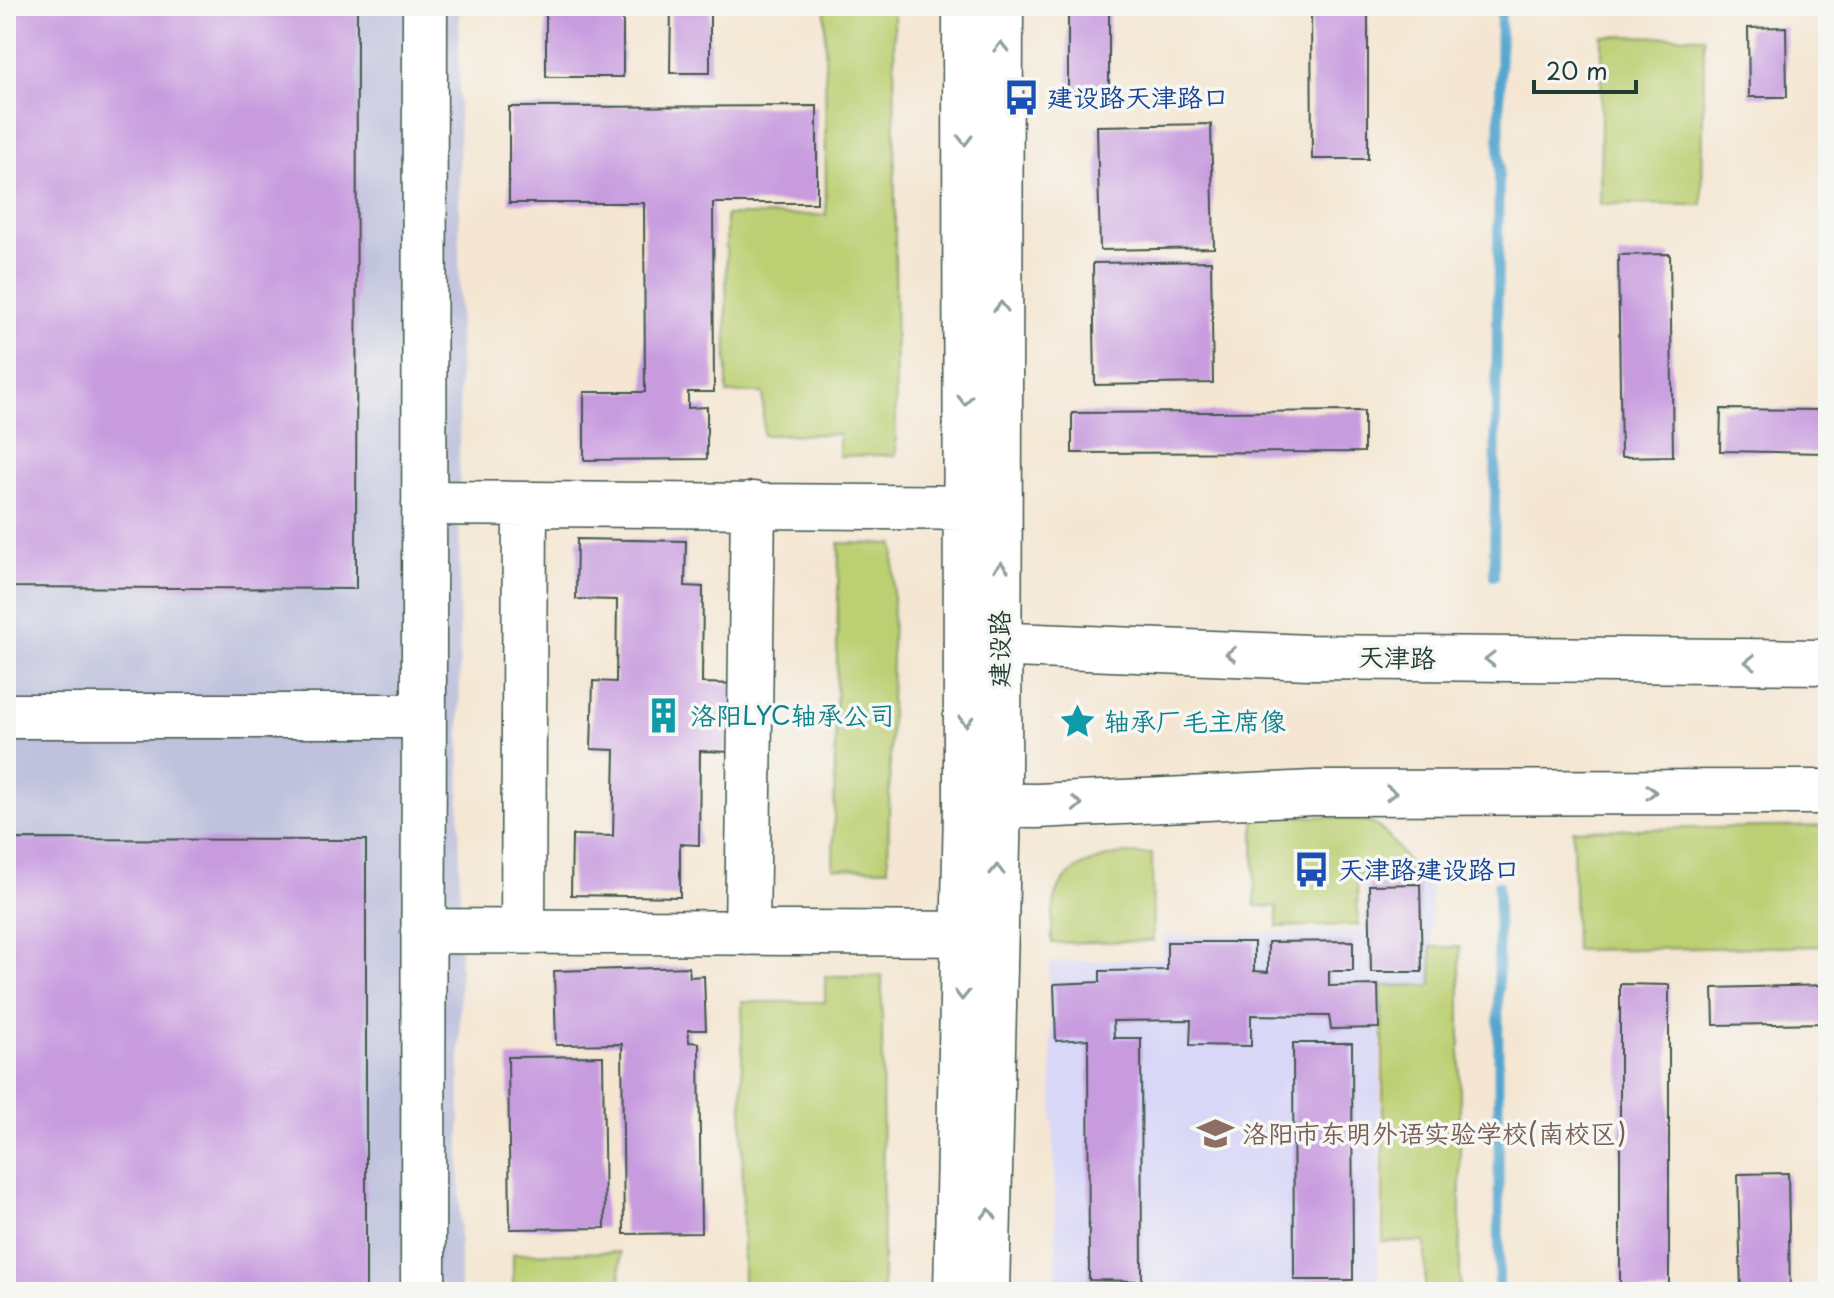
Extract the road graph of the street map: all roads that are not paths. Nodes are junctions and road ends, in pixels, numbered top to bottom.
1 (425, 6) edge
2 (965, 6) edge
3 (1001, 6) edge
4 (424, 503) junction
5 (525, 504) junction
6 (753, 504) junction
7 (983, 507) junction
8 (983, 644) junction
9 (1828, 662) edge
10 (6, 716) edge
11 (424, 716) junction
12 (1828, 792) edge
13 (983, 805) junction
14 (423, 931) junction
15 (523, 931) junction
16 (747, 933) junction
17 (980, 934) junction
18 (423, 1292) edge
19 (956, 1292) edge
20 (987, 1292) edge

1 - 4 street
2 -> 7 street, 建设路
7 -> 3 street, 建设路
4 - 5 street
4 - 11 street
5 - 6 street
5 - 15 street
6 - 7 street
6 - 16 street
7 - 8 street, 建设路
9 -> 8 street, 天津路
8 - 13 street, 建设路
10 - 11 street
11 - 14 street
13 -> 12 street
13 - 17 street, 建设路
14 - 15 street
14 - 18 street
15 - 16 street
16 - 17 street
17 -> 19 street, 建设路
20 -> 17 street, 建设路

